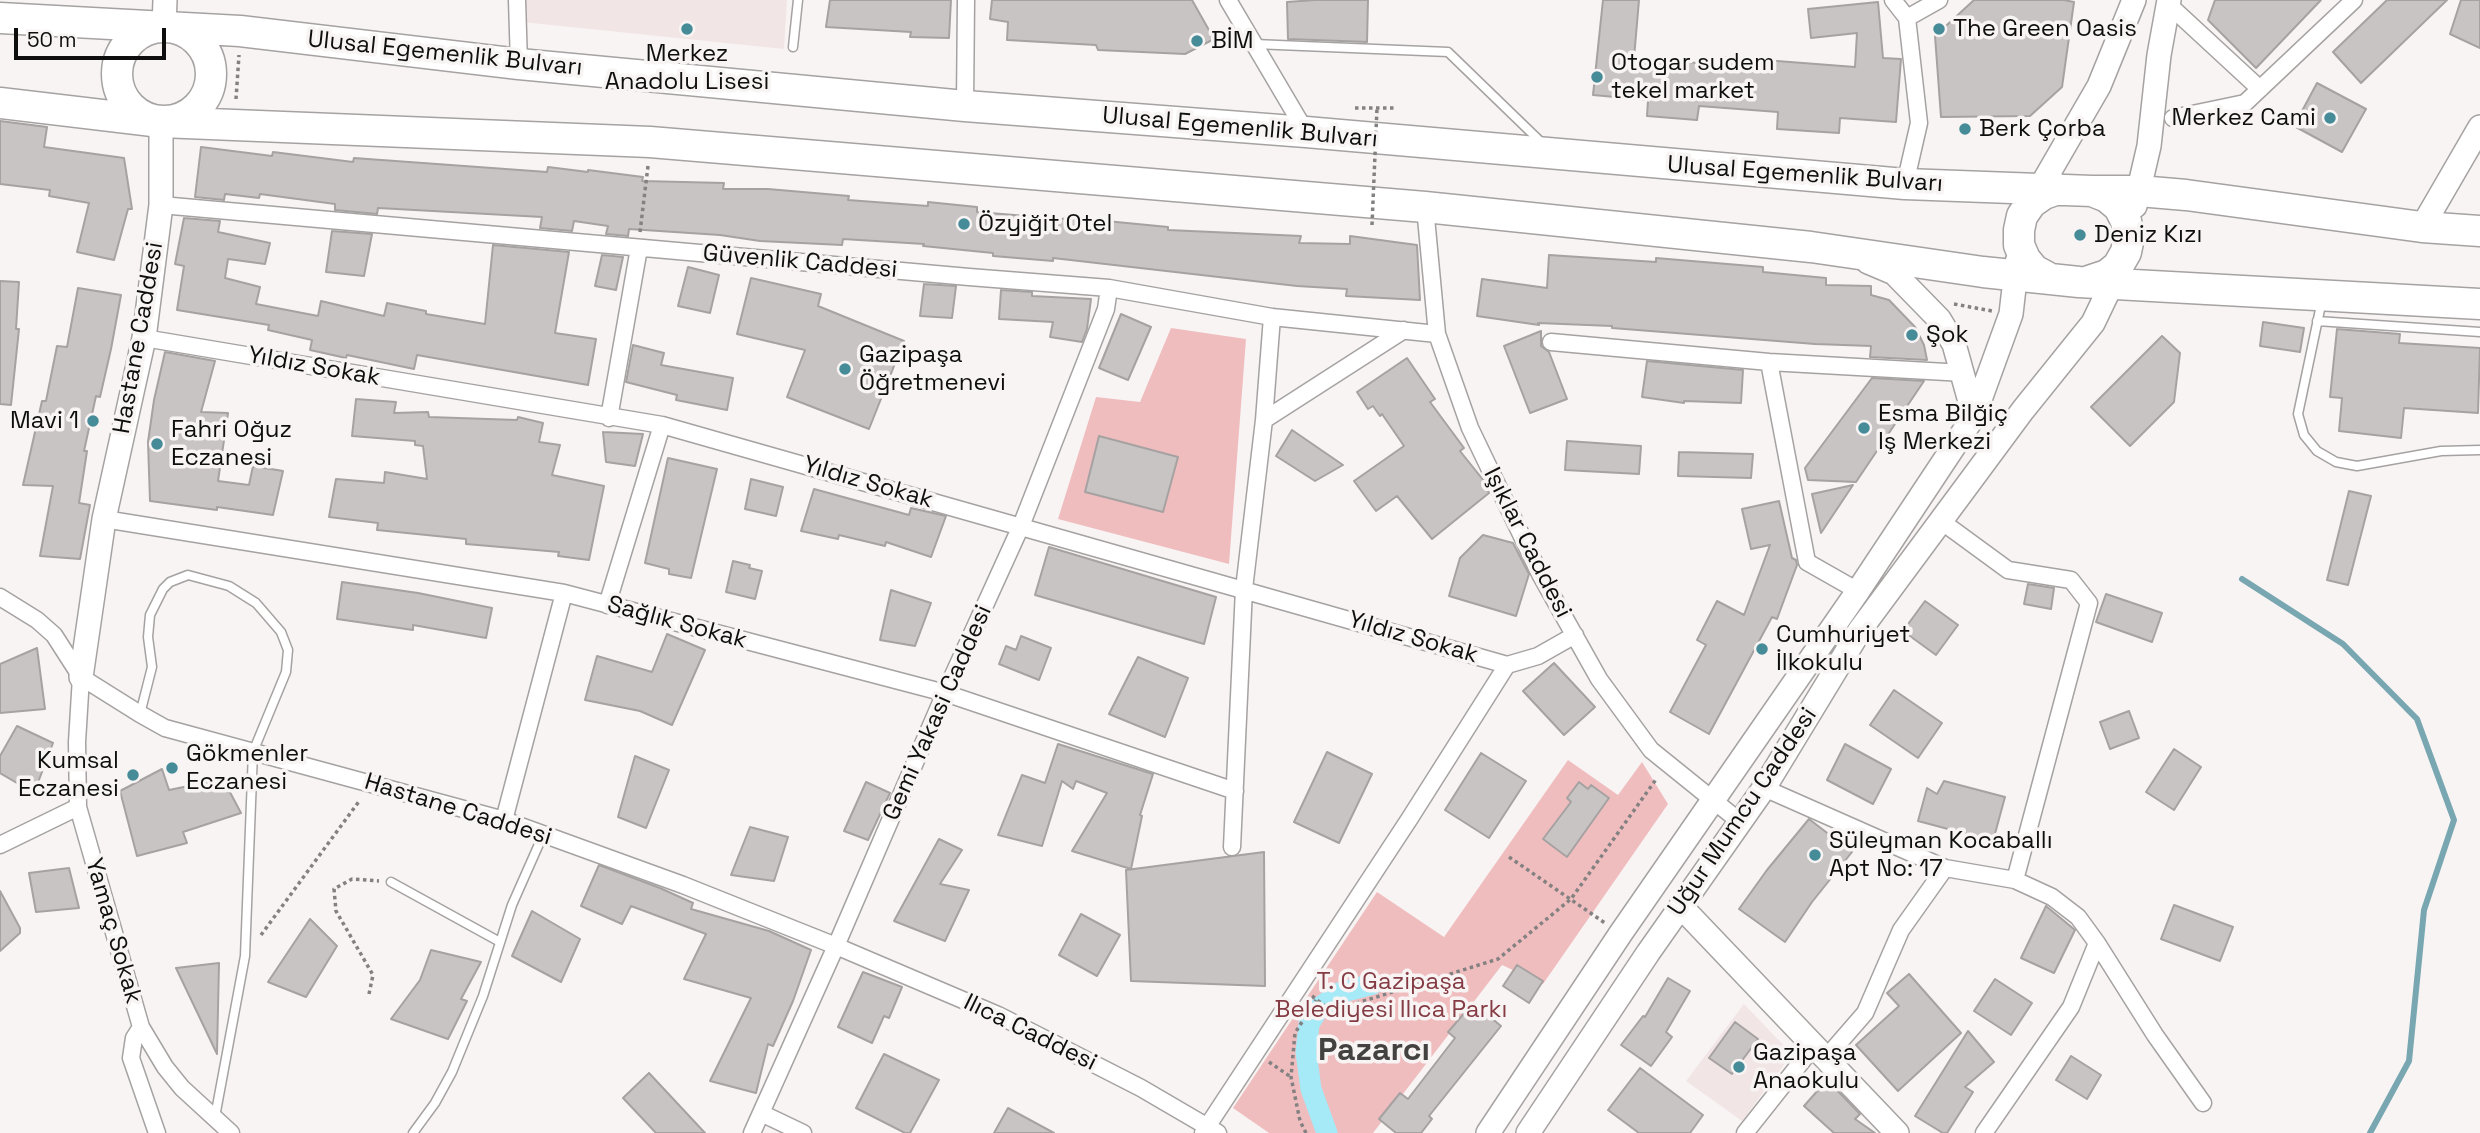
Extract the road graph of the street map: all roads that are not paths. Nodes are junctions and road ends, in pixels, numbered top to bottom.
1 (517, 0) edge
2 (798, 0) edge
3 (966, 0) edge
4 (1228, 0) edge
5 (1893, 0) edge
6 (1939, 0) edge
7 (2354, 0) edge
8 (2127, 2) edge
9 (2168, 2) edge
10 (164, 13) edge
11 (0, 18) edge
12 (1907, 18) junction
13 (1254, 44) junction
14 (793, 47) dead end
15 (519, 64) junction
16 (2260, 89) junction
17 (0, 103) edge
18 (965, 106) junction
19 (2173, 118) dead end
20 (161, 122) junction
21 (2480, 127) edge
22 (1306, 132) junction
23 (1554, 155) junction
24 (1905, 184) junction
25 (2092, 191) junction
26 (2139, 191) junction
27 (2043, 194) junction
28 (161, 205) junction
29 (1425, 207) junction
30 (2422, 227) junction
31 (2480, 231) edge
32 (2127, 244) junction
33 (2020, 245) junction
34 (1811, 247) junction
35 (639, 248) junction
36 (2016, 275) junction
37 (2047, 277) junction
38 (2079, 282) junction
39 (2112, 284) junction
40 (1109, 288) junction
41 (2480, 304) edge
42 (2320, 308) junction
43 (1272, 317) junction
44 (1404, 330) junction
45 (2480, 332) edge
46 (1437, 334) junction
47 (144, 338) junction
48 (1551, 342) dead end
49 (1769, 362) junction
50 (1964, 373) junction
51 (1974, 416) junction
52 (609, 418) junction
53 (1264, 420) junction
54 (662, 425) junction
55 (2480, 450) edge
56 (104, 519) junction
57 (1941, 521) junction
58 (1021, 526) junction
59 (1244, 589) junction
60 (1858, 591) junction
61 (564, 593) junction
62 (0, 597) edge
63 (607, 605) junction
64 (1575, 635) junction
65 (1507, 665) junction
66 (81, 677) junction
67 (945, 693) junction
68 (140, 715) junction
69 (253, 752) junction
70 (1764, 788) junction
71 (1235, 791) junction
72 (1713, 801) junction
73 (78, 807) junction
74 (504, 820) junction
75 (1739, 821) junction
76 (543, 835) junction
77 (0, 845) edge
78 (1232, 847) dead end
79 (1945, 868) junction
80 (2015, 880) junction
81 (391, 882) road end
82 (1682, 904) junction
83 (500, 942) junction
84 (2097, 943) junction
85 (836, 946) junction
86 (141, 1027) junction
87 (1820, 1052) junction
88 (2203, 1103) dead end
89 (761, 1113) junction
90 (215, 1117) junction
91 (1209, 1131) edge
92 (157, 1133) edge
93 (231, 1133) edge
94 (413, 1133) edge
95 (752, 1133) edge
96 (803, 1133) edge
97 (1488, 1133) edge
98 (1528, 1133) edge
99 (1745, 1133) edge
100 (1896, 1133) edge
101 (1984, 1133) edge

1 - 15 street
2 - 14 lane
3 - 18 street
4 - 13 street
5 - 12 street
6 - 12 street
7 - 16 street
8 - 27 main road
9 - 16 street
9 - 26 main road, Uğur Mumcu Caddesi
10 - 11 highway, Ulusal Egemenlik Bulvarı
10 - 15 highway, Ulusal Egemenlik Bulvarı
10 - 20 highway
10 - 20 highway
12 - 24 street
13 - 22 street
13 - 23 lane
15 - 18 highway, Ulusal Egemenlik Bulvarı
16 - 19 street
17 - 20 highway
18 - 22 highway, Ulusal Egemenlik Bulvarı
20 - 28 main road, Hastane Caddesi
20 - 29 highway
21 - 30 main road
22 - 23 highway, Ulusal Egemenlik Bulvarı
23 - 24 highway, Ulusal Egemenlik Bulvarı
24 - 27 highway, Ulusal Egemenlik Bulvarı
25 - 26 highway, Ulusal Egemenlik Bulvarı
25 - 27 highway, Ulusal Egemenlik Bulvarı
25 - 32 highway
26 - 30 highway, Ulusal Egemenlik Bulvarı
26 - 32 main road, Uğur Mumcu Caddesi
27 - 33 highway
28 - 35 street, Güvenlik Caddesi
28 - 47 main road, Hastane Caddesi
29 - 34 highway
29 - 46 street, Işıklar Caddesi
30 - 31 highway, Ulusal Egemenlik Bulvarı
32 - 38 highway
32 - 39 main road, Uğur Mumcu Caddesi
33 - 36 main road, Uğur Mumcu Caddesi
33 - 37 highway
34 - 36 highway
34 - 50 main road
35 - 40 street, Güvenlik Caddesi
35 - 52 street
36 - 37 highway
36 - 51 main road, Uğur Mumcu Caddesi
37 - 38 highway
38 - 39 highway
39 - 42 highway
39 - 57 main road, Uğur Mumcu Caddesi
40 - 43 street, Güvenlik Caddesi
40 - 58 street, Gemi Yakasi Caddesi
41 - 42 highway
42 - 45 lane
42 - 55 lane
43 - 44 street, Güvenlik Caddesi
43 - 53 street
44 - 46 street, Güvenlik Caddesi
44 - 53 street
46 - 64 street, Işıklar Caddesi
47 - 52 street, Yıldız Sokak
47 - 56 main road, Hastane Caddesi
48 - 49 street
49 - 50 street
49 - 60 street
50 - 51 main road
51 - 60 main road, Uğur Mumcu Caddesi
52 - 54 street, Yıldız Sokak
53 - 59 street
54 - 58 street, Yıldız Sokak
54 - 63 street
56 - 61 street, Sağlık Sokak
56 - 66 main road, Hastane Caddesi
57 - 70 main road, Uğur Mumcu Caddesi
57 - 80 street
58 - 59 street, Yıldız Sokak
58 - 67 street, Gemi Yakasi Caddesi
59 - 65 street, Yıldız Sokak
59 - 71 street
60 - 72 main road, Uğur Mumcu Caddesi
61 - 63 street, Sağlık Sokak
61 - 74 street
62 - 66 street
63 - 67 street, Sağlık Sokak
64 - 65 street, Yıldız Sokak
64 - 72 street, Işıklar Caddesi
65 - 91 street
66 - 68 street, Hastane Caddesi
66 - 73 street, Hastane Caddesi
67 - 71 street, Sağlık Sokak
67 - 85 street, Gemi Yakasi Caddesi
68 - 69 street, Hastane Caddesi
68 - 69 lane
69 - 74 street, Hastane Caddesi
69 - 90 lane
70 - 75 main road, Uğur Mumcu Caddesi
70 - 79 street
71 - 78 street
72 - 75 street, Işıklar Caddesi
72 - 97 main road, Uğur Mumcu Caddesi
73 - 77 street
73 - 86 street, Yamaç Sokak
74 - 76 street, Hastane Caddesi
75 - 82 main road, Uğur Mumcu Caddesi
76 - 83 lane
76 - 85 street, Hastane Caddesi
79 - 80 street
79 - 87 street
80 - 84 street
81 - 83 lane
82 - 87 main road
82 - 98 main road, Uğur Mumcu Caddesi
83 - 94 lane
84 - 88 street
84 - 101 street
85 - 89 street, Gemi Yakasi Caddesi
85 - 91 street, Ilıca Caddesi
86 - 90 street
86 - 92 street, Yamaç Sokak
87 - 99 street
87 - 100 main road
89 - 95 street, Gemi Yakasi Caddesi
89 - 96 street
90 - 93 street

